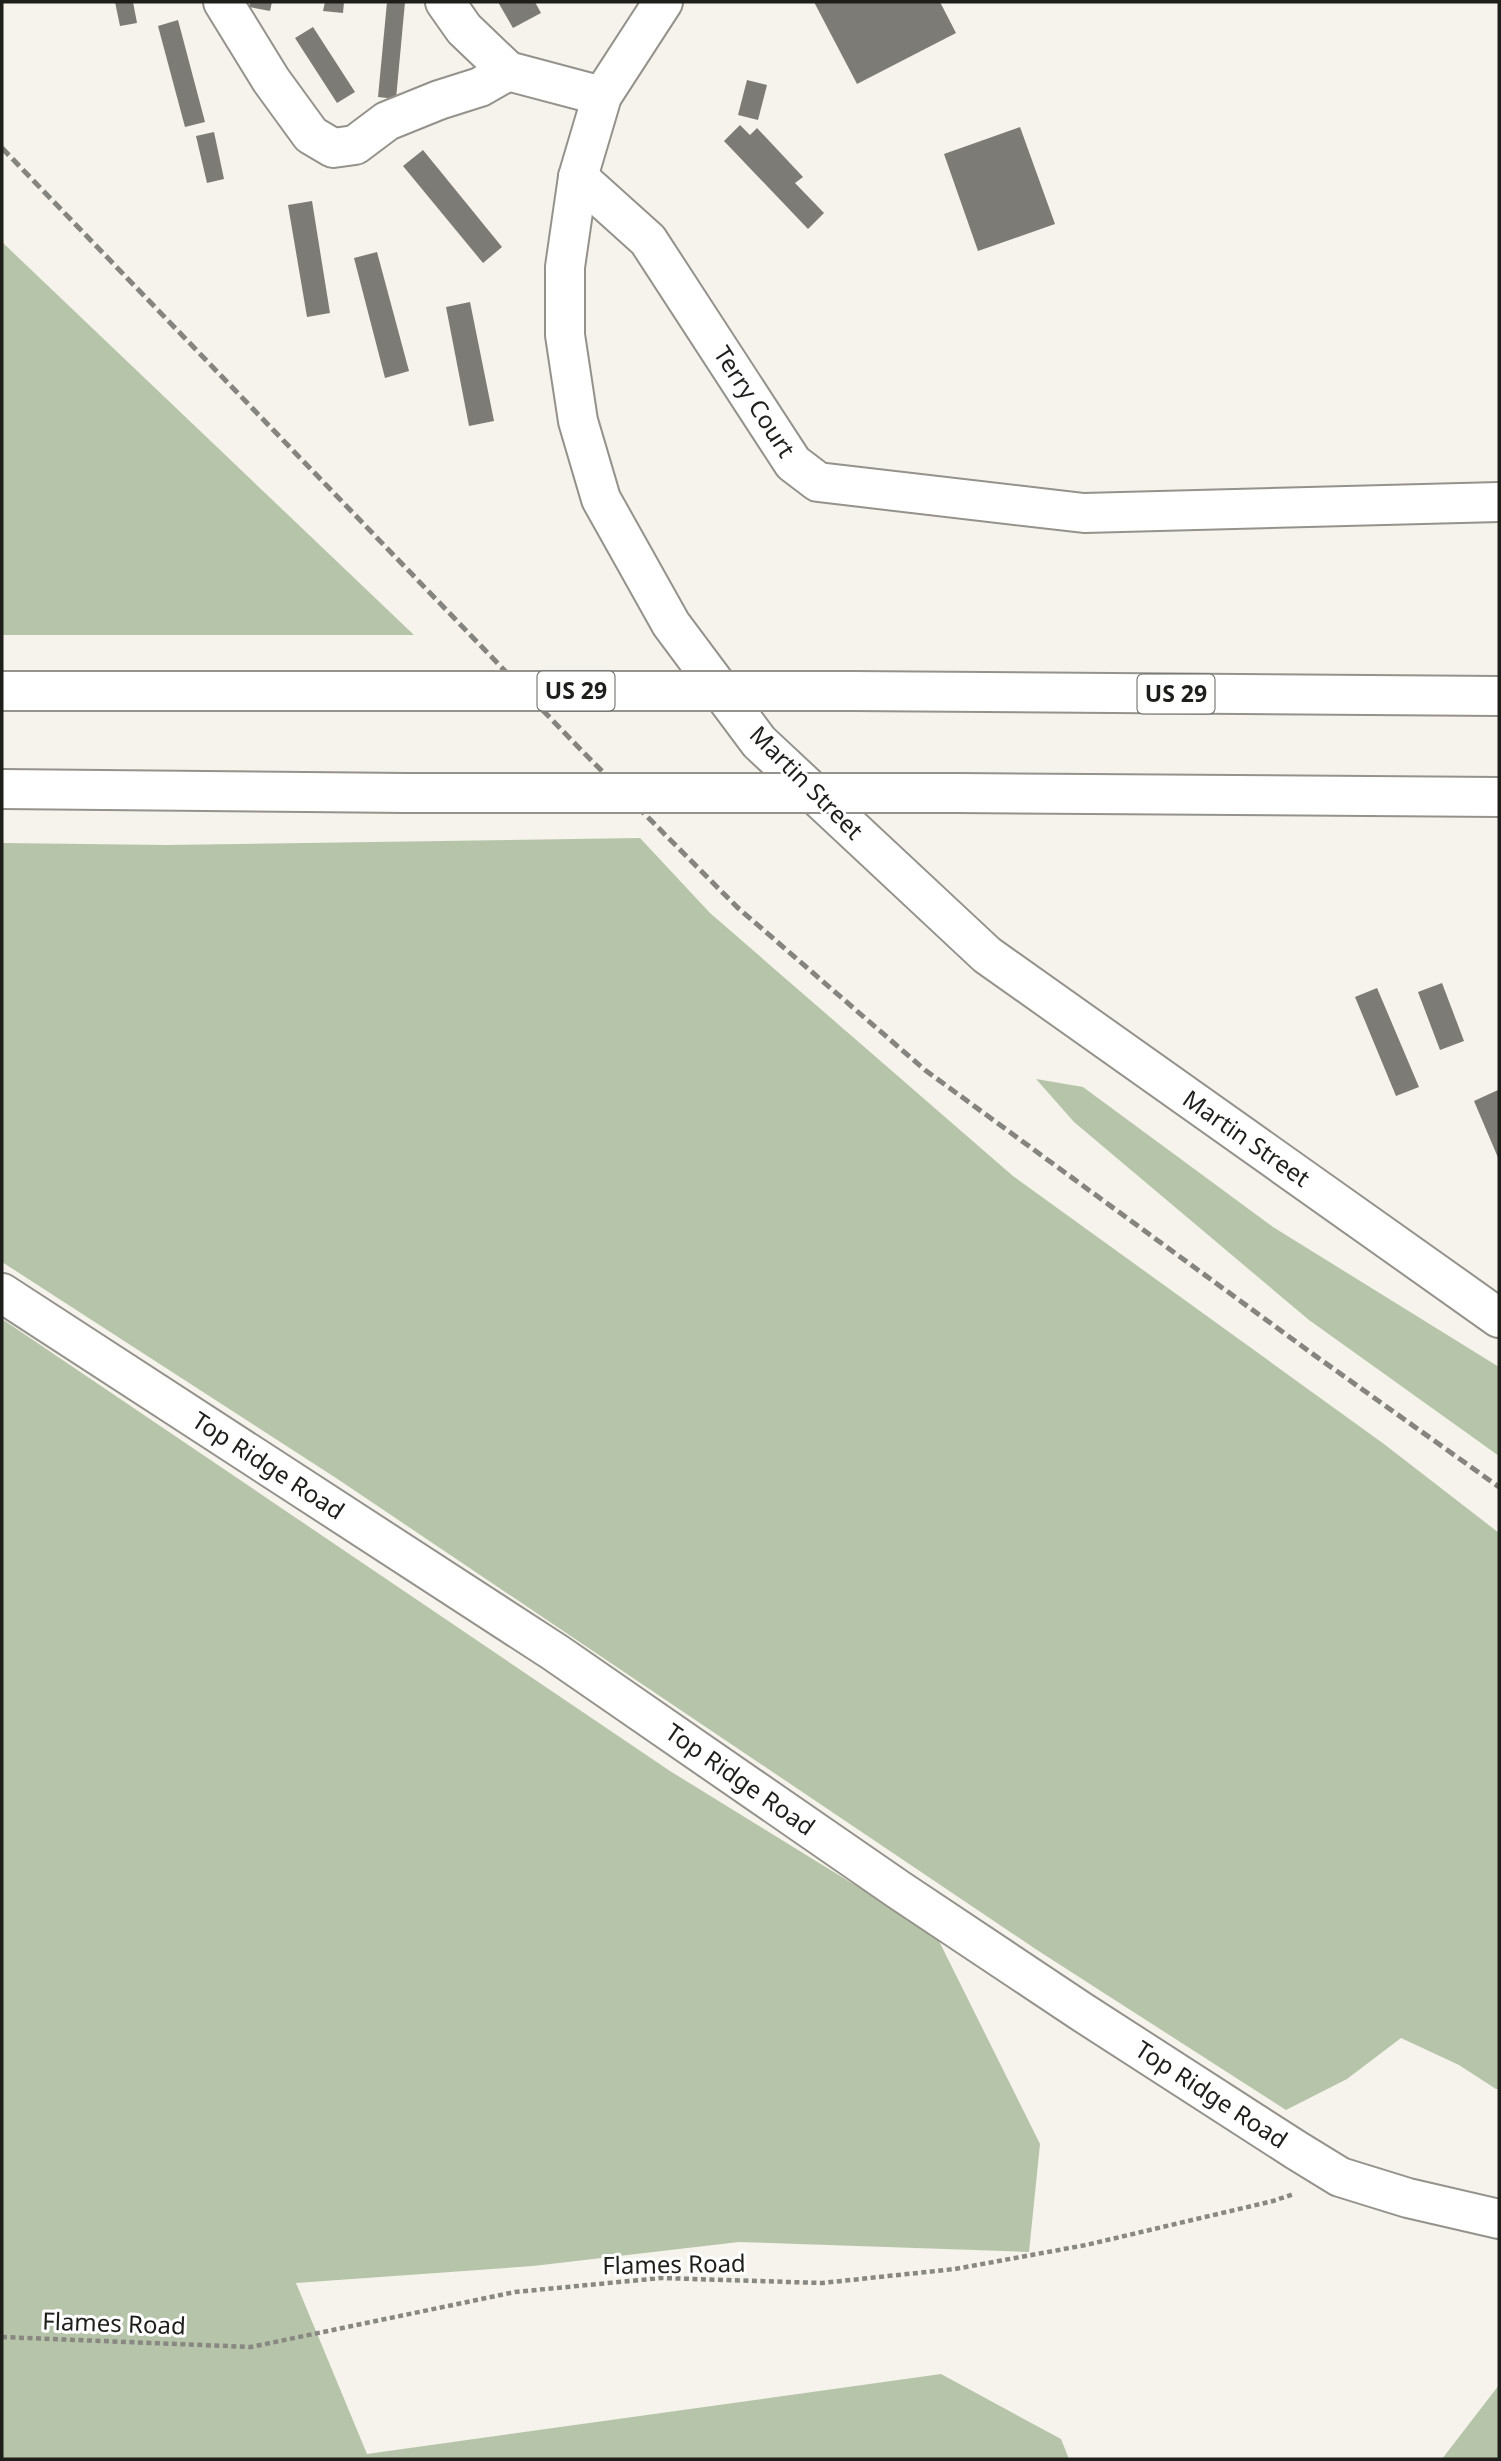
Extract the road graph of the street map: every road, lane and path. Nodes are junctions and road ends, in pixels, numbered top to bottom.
1 (223, 2) edge
2 (445, 2) edge
3 (663, 2) edge
4 (508, 71) junction
5 (602, 96) junction
6 (578, 177) junction
7 (1499, 502) edge
8 (2, 691) edge
9 (1499, 696) edge
10 (2, 789) edge
11 (1499, 797) edge
12 (2, 1293) edge
13 (1499, 1318) edge
14 (1340, 2177) junction
15 (1499, 2219) edge
16 (2, 2337) edge

1 - 4 main road
2 - 4 main road
3 - 5 main road, Martin Street
4 - 5 main road
5 - 6 main road, Martin Street
6 - 7 main road, Terry Court
6 - 13 main road, Martin Street
8 - 9 main road, US 29, bridge
10 - 11 main road, bridge
12 - 14 main road, Top Ridge Road
14 - 15 main road, Top Ridge Road
14 - 16 path, Flames Road

